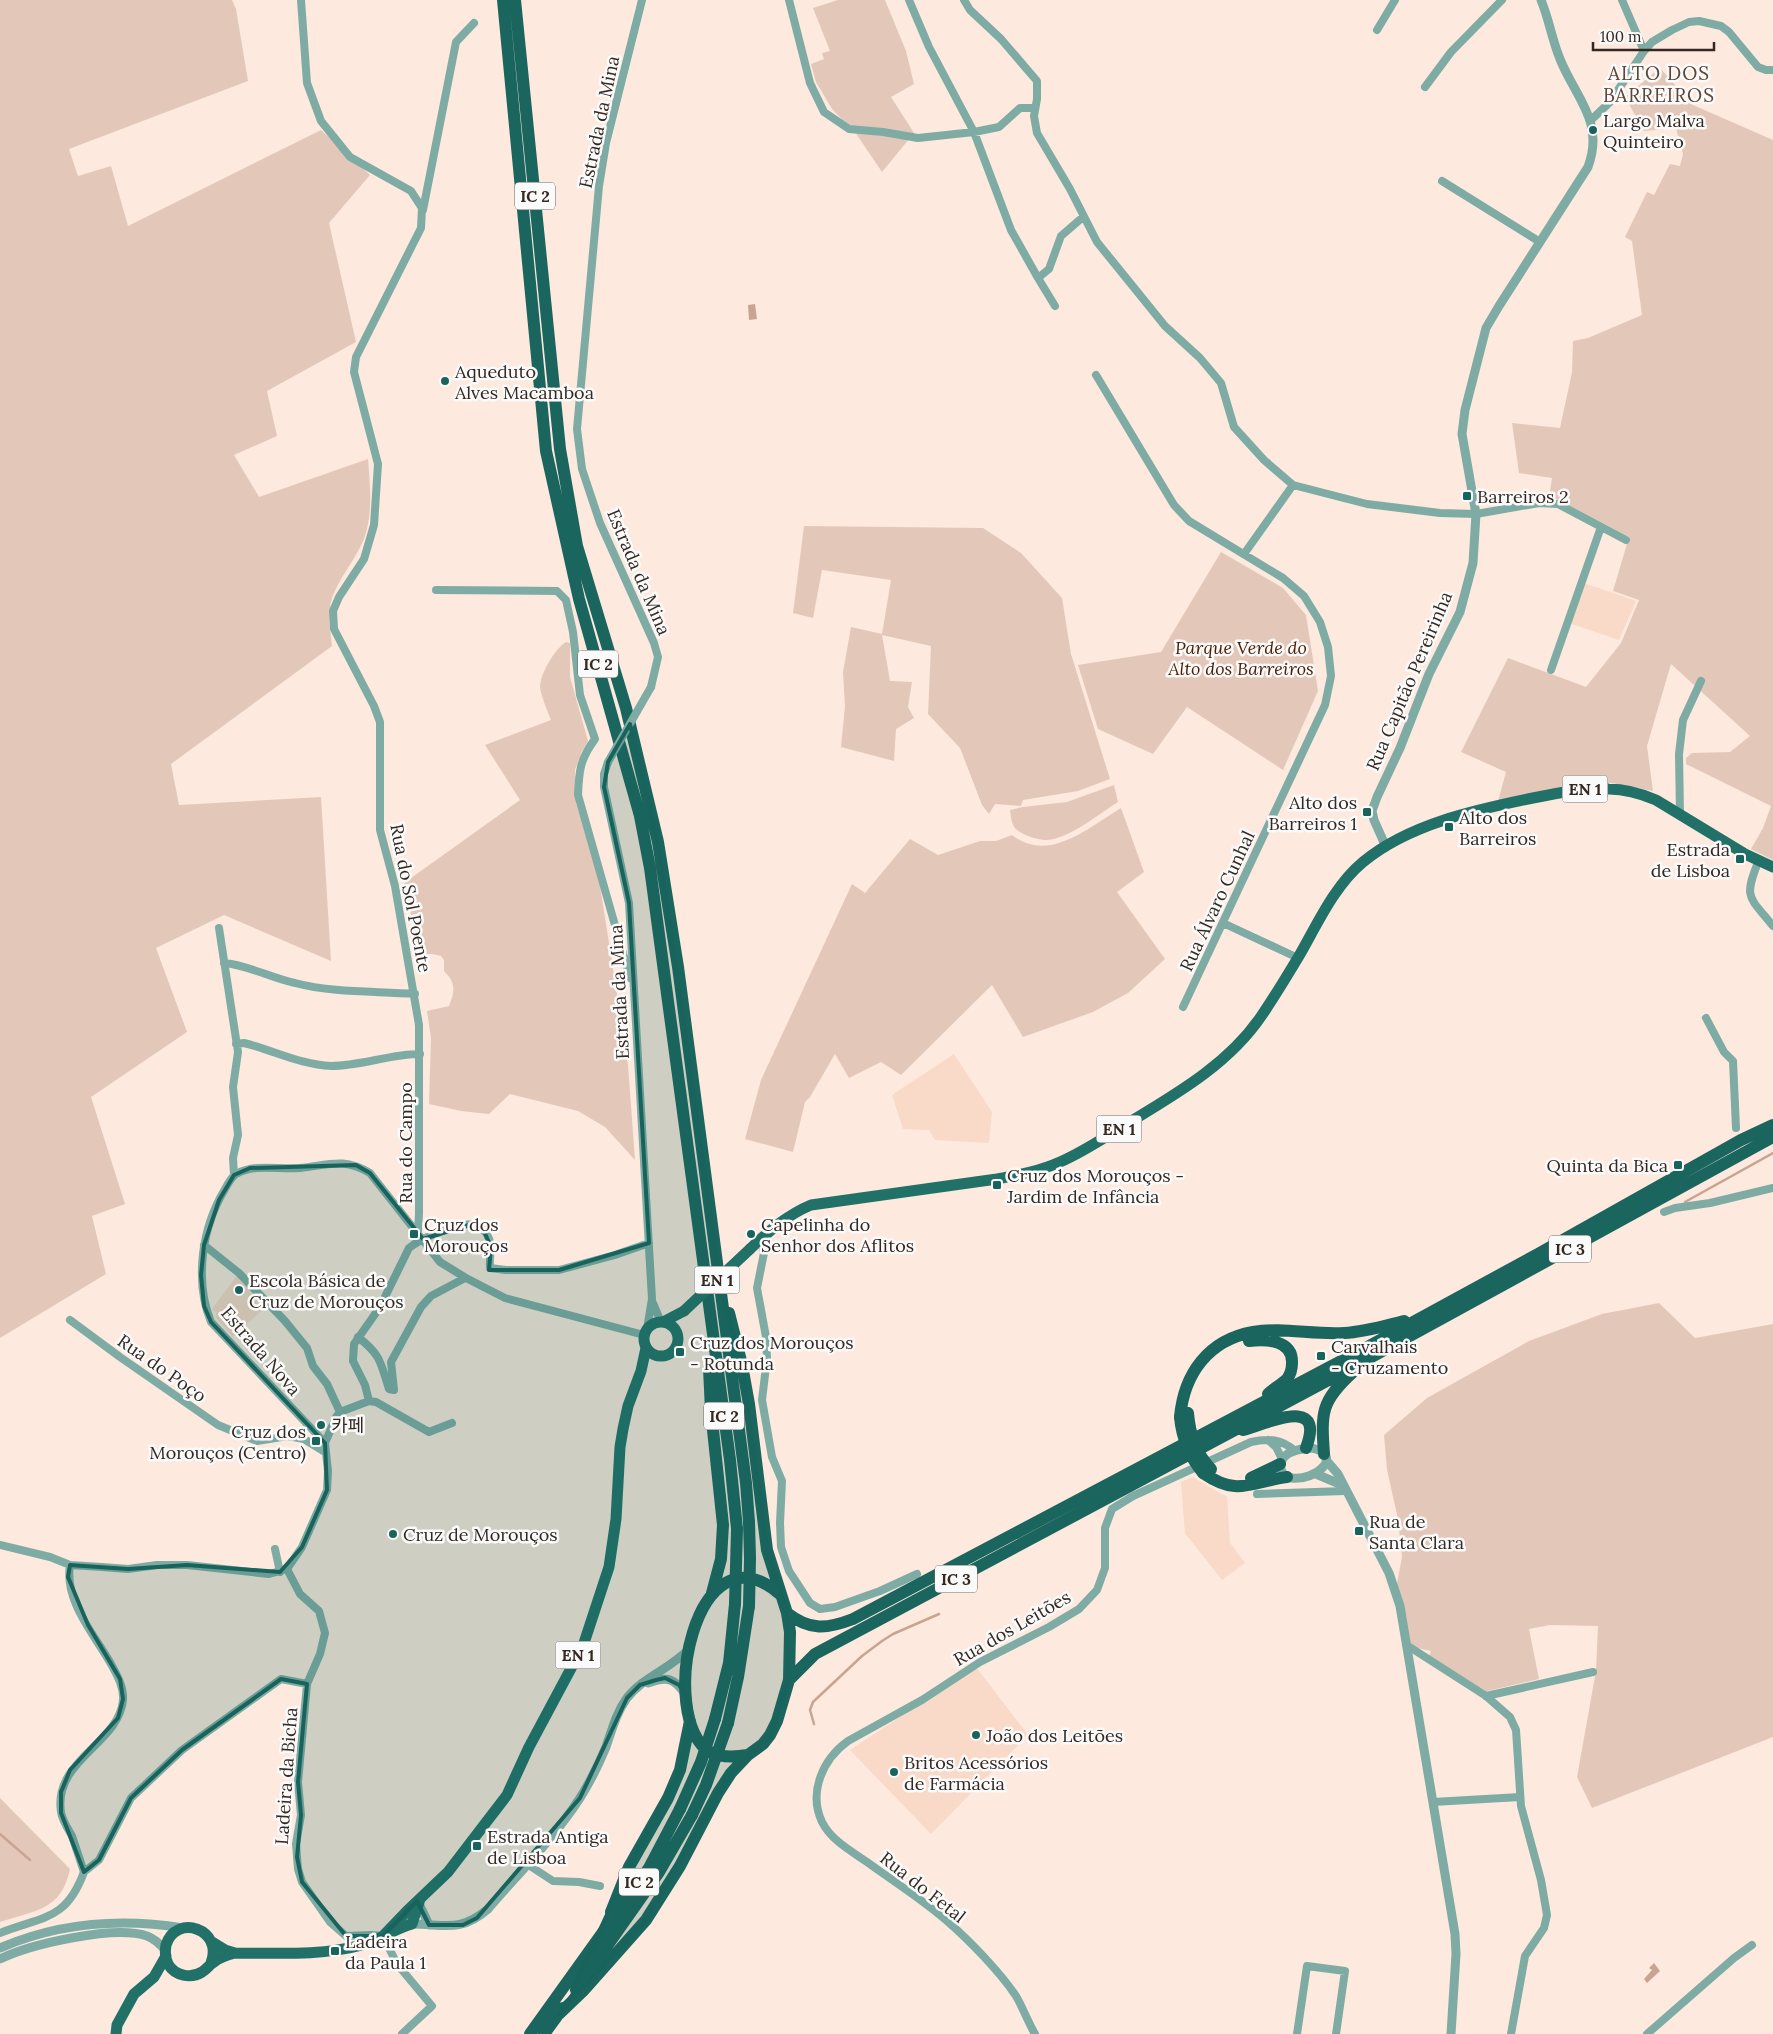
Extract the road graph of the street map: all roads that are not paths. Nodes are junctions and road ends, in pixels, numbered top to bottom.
1 (301, 0) edge
2 (501, 0) edge
3 (516, 0) edge
4 (523, 0) edge
5 (642, 0) edge
6 (789, 0) edge
7 (909, 0) edge
8 (964, 0) edge
9 (1395, 0) edge
10 (1502, 0) edge
11 (1541, 0) edge
12 (1622, 0) edge
13 (474, 23) dead end
14 (1377, 30) dead end
15 (520, 47) junction
16 (1644, 51) junction
17 (1773, 70) edge
18 (1425, 87) dead end
19 (1034, 108) junction
20 (1590, 121) junction
21 (974, 132) junction
22 (1442, 181) dead end
23 (422, 216) junction
24 (1083, 217) junction
25 (1540, 242) junction
26 (1038, 278) junction
27 (1055, 306) dead end
28 (1096, 376) dead end
29 (1292, 485) junction
30 (1476, 514) junction
31 (1601, 527) junction
32 (1626, 540) dead end
33 (1244, 554) junction
34 (436, 590) dead end
35 (1551, 670) dead end
36 (1701, 681) dead end
37 (1680, 814) junction
38 (1386, 847) junction
39 (1759, 860) junction
40 (1773, 867) edge
41 (1224, 923) junction
42 (1773, 926) edge
43 (218, 928) dead end
44 (1298, 958) junction
45 (224, 963) junction
46 (632, 985) junction
47 (415, 994) junction
48 (1183, 1007) dead end
49 (1706, 1018) dead end
50 (236, 1044) junction
51 (420, 1054) junction
52 (1773, 1125) edge
53 (1736, 1128) dead end
54 (1773, 1137) edge
55 (234, 1175) junction
56 (1773, 1188) edge
57 (1664, 1212) dead end
58 (418, 1232) junction
59 (761, 1238) junction
60 (423, 1239) junction
61 (649, 1243) junction
62 (204, 1245) junction
63 (465, 1278) junction
64 (720, 1284) junction
65 (652, 1299) junction
66 (708, 1303) junction
67 (684, 1311) junction
68 (1424, 1316) junction
69 (70, 1320) dead end
70 (662, 1322) junction
71 (675, 1330) junction
72 (646, 1332) junction
73 (358, 1337) junction
74 (646, 1348) junction
75 (658, 1356) junction
76 (1366, 1360) junction
77 (641, 1371) junction
78 (369, 1400) junction
79 (1258, 1404) junction
80 (340, 1412) junction
81 (1184, 1415) junction
82 (452, 1423) dead end
83 (1217, 1438) junction
84 (1268, 1440) junction
85 (325, 1443) junction
86 (1300, 1450) junction
87 (325, 1452) junction
88 (1325, 1457) junction
89 (1281, 1461) junction
90 (1207, 1471) junction
91 (1316, 1474) junction
92 (1287, 1477) junction
93 (1344, 1488) junction
94 (1257, 1494) dead end
95 (0, 1545) edge
96 (275, 1549) dead end
97 (70, 1565) junction
98 (283, 1571) junction
99 (917, 1574) dead end
100 (712, 1593) junction
101 (781, 1595) junction
102 (787, 1613) junction
103 (1408, 1646) junction
104 (689, 1649) junction
105 (1593, 1672) dead end
106 (789, 1680) junction
107 (307, 1684) junction
108 (640, 1685) junction
109 (686, 1695) junction
110 (1486, 1696) junction
111 (690, 1720) junction
112 (722, 1721) junction
113 (748, 1755) junction
114 (828, 1761) joint
115 (1520, 1797) junction
116 (1433, 1802) junction
117 (686, 1812) junction
118 (527, 1864) junction
119 (84, 1872) junction
120 (600, 1886) dead end
121 (420, 1902) junction
122 (407, 1911) junction
123 (412, 1924) junction
124 (430, 1925) junction
125 (183, 1928) junction
126 (0, 1932) edge
127 (383, 1936) junction
128 (212, 1942) junction
129 (1752, 1945) dead end
130 (0, 1948) edge
131 (590, 1951) junction
132 (165, 1953) junction
133 (235, 1953) junction
134 (0, 1959) edge
135 (211, 1963) junction
136 (180, 1974) junction
137 (154, 1977) junction
138 (558, 2014) junction
139 (116, 2034) edge
140 (402, 2034) edge
141 (530, 2034) edge
142 (544, 2034) edge
143 (1035, 2034) edge
144 (1297, 2034) edge
145 (1336, 2034) edge
146 (1451, 2034) edge
147 (1511, 2034) edge
148 (1647, 2034) edge

1 - 23 street
2 - 66 highway, IC 2
3 - 15 highway, IC 2
4 - 15 highway
5 - 46 street, Estrada da Mina, bridge
6 - 21 street
7 - 21 street
8 - 19 street
9 - 14 street
10 - 18 street
11 - 20 street, Rua Capitão Pereirinha
12 - 16 street
13 - 23 street, Rua do Sol Poente
15 - 64 highway, IC 2
16 - 17 street
16 - 20 street
19 - 21 street
19 - 24 street
20 - 25 street, Rua Capitão Pereirinha
21 - 26 street
22 - 25 street
23 - 47 street, Rua do Sol Poente
24 - 26 street
24 - 29 street
25 - 30 street, Rua Capitão Pereirinha
26 - 27 street
28 - 33 street, Rua Álvaro Cunhal
29 - 30 street
29 - 33 street
30 - 31 street
30 - 38 street, Rua Capitão Pereirinha
31 - 32 street
31 - 35 street
33 - 41 street, Rua Álvaro Cunhal
34 - 46 street
36 - 37 street
37 - 38 main road, EN 1
37 - 39 main road, EN 1
38 - 44 main road, EN 1
39 - 40 main road, EN 1
39 - 42 street
41 - 44 street
41 - 48 street, Rua Álvaro Cunhal
43 - 45 street
44 - 59 main road, EN 1
45 - 47 street
45 - 50 street
46 - 61 street, Estrada da Mina
47 - 51 street, Rua do Sol Poente
49 - 53 street
50 - 51 street
50 - 55 street
51 - 58 street, Rua do Campo
52 - 68 highway, IC 3
54 - 76 highway, IC 3
55 - 58 street
55 - 62 street, Estrada Nova
56 - 57 street
58 - 60 street
59 - 67 main road, EN 1, bridge
59 - 99 street
60 - 61 street
60 - 63 street
60 - 73 street
61 - 65 street, Estrada da Mina
62 - 80 street
62 - 85 street, Estrada Nova
63 - 72 street
63 - 73 street
64 - 101 highway
64 - 112 highway, IC 2, bridge
65 - 70 street, Estrada da Mina
65 - 72 street, Estrada da Mina
66 - 100 highway
66 - 112 highway, IC 2, bridge
67 - 70 main road, EN 1
67 - 71 main road, EN 1
68 - 79 highway, IC 3
68 - 81 highway
69 - 87 street, Rua do Poço
70 - 71 main road
70 - 72 main road, EN 1
71 - 75 main road, EN 1
72 - 74 main road, EN 1
73 - 78 street
74 - 75 main road
74 - 77 main road, EN 1
75 - 77 main road, EN 1
76 - 83 highway, IC 3
76 - 88 highway
77 - 121 main road, EN 1
78 - 80 street
78 - 82 street
79 - 81 highway
79 - 102 highway, IC 3
80 - 85 street
81 - 90 highway, bridge
83 - 86 highway
83 - 106 highway, IC 3
84 - 86 street
84 - 89 street
84 - 114 street, Rua dos Leitões
85 - 87 street
86 - 88 street
86 - 89 street
87 - 98 street
88 - 91 street
88 - 93 street
89 - 90 highway
89 - 92 street
90 - 92 highway
91 - 92 street
91 - 93 street
93 - 94 street
93 - 103 street
95 - 97 street
96 - 98 street, Ladeira da Bicha
97 - 98 street
97 - 119 street
98 - 107 street, Ladeira da Bicha
100 - 101 highway
100 - 104 highway
101 - 102 highway
102 - 106 highway
103 - 110 street
103 - 116 street
104 - 108 street
104 - 109 highway
105 - 110 street
106 - 113 highway
107 - 119 street
107 - 127 street, Ladeira da Bicha
108 - 109 street
108 - 118 street
109 - 111 highway
110 - 115 street
111 - 113 highway
111 - 131 highway
112 - 117 highway, IC 2, bridge
113 - 138 highway
114 - 143 street, Rua do Fetal
115 - 116 street
115 - 147 street
116 - 146 street
117 - 131 highway, IC 2
117 - 138 highway, IC 2
118 - 120 street
118 - 124 street
119 - 126 street
121 - 122 main road, EN 1
121 - 123 main road, EN 1
121 - 124 street
122 - 123 street
122 - 127 main road, EN 1
123 - 124 street
123 - 127 main road, EN 1
125 - 128 main road
125 - 130 street
125 - 132 main road
127 - 133 main road, EN 1
127 - 140 street
128 - 133 main road, EN 1
128 - 135 main road
129 - 148 street
131 - 141 highway, IC 2
132 - 134 street
132 - 136 main road
132 - 137 main road
133 - 135 main road, EN 1
135 - 136 main road
136 - 137 main road
137 - 139 main road
138 - 142 highway, IC 2
144 - 145 street

